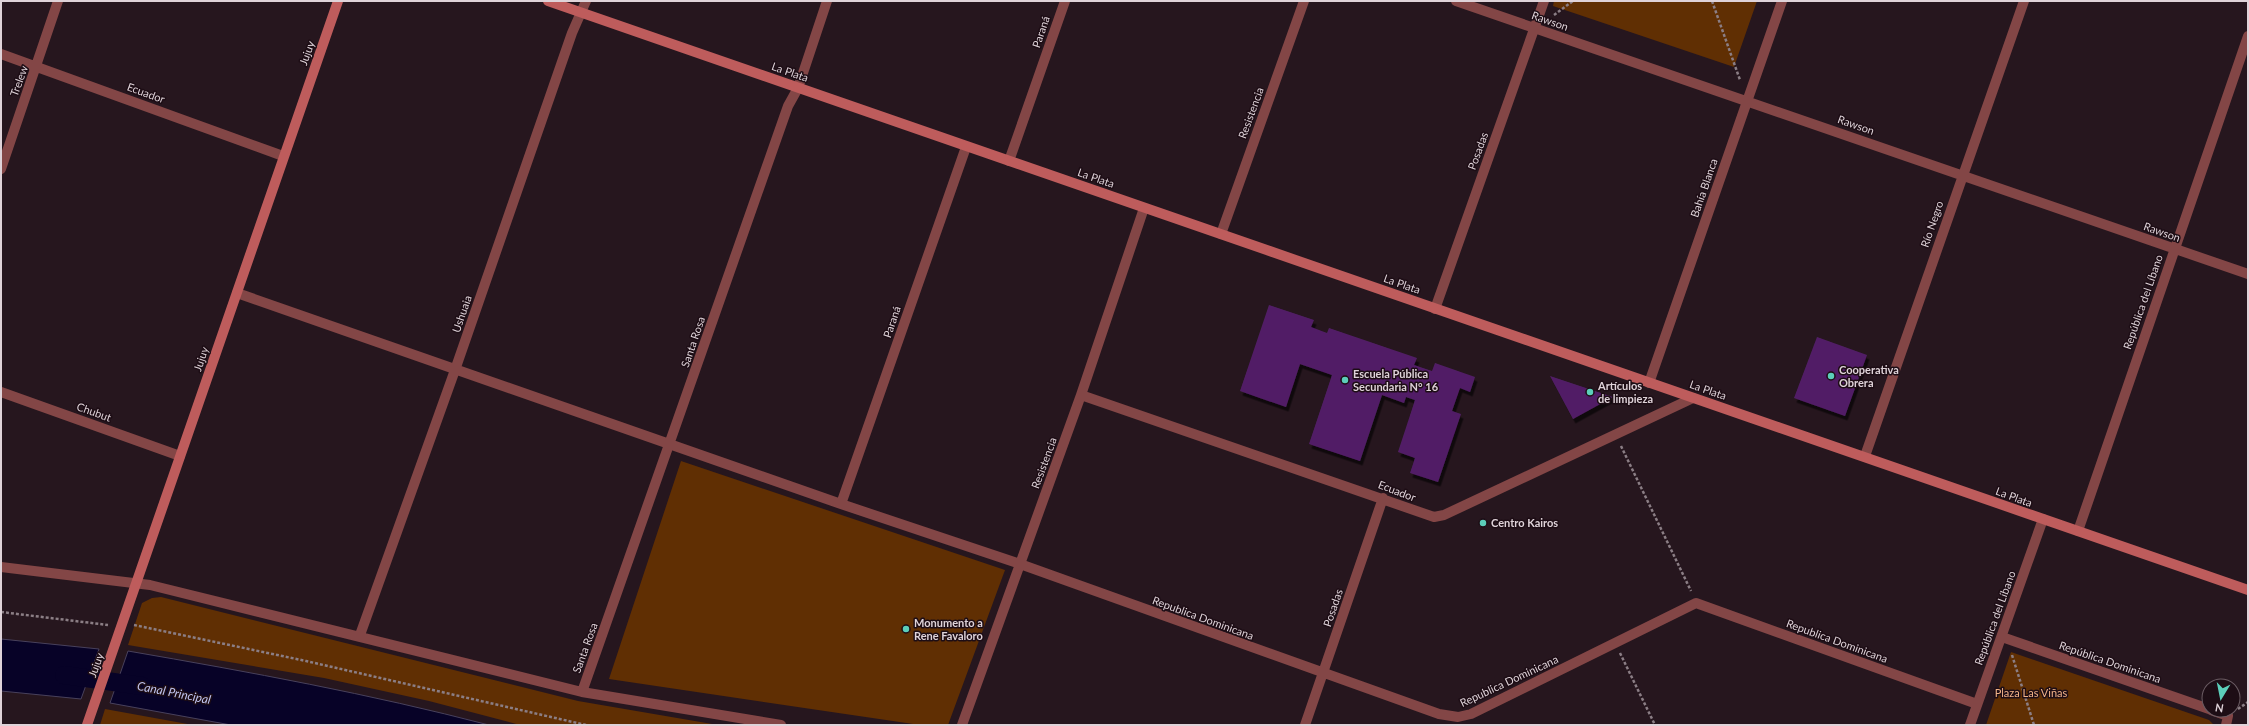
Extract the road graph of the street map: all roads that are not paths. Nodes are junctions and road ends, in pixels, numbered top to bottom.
1 (58, 1) edge
2 (338, 1) edge
3 (548, 1) edge
4 (586, 1) edge
5 (827, 1) edge
6 (1064, 1) edge
7 (1304, 1) edge
8 (1456, 1) edge
9 (1544, 1) edge
10 (1782, 1) edge
11 (2024, 1) edge
12 (582, 13) junction
13 (1534, 28) junction
14 (2248, 36) edge
15 (1, 54) edge
16 (37, 66) junction
17 (798, 88) junction
18 (1748, 101) junction
19 (966, 147) junction
20 (283, 156) junction
21 (1009, 161) junction
22 (1, 169) edge
23 (1962, 174) junction
24 (1144, 208) junction
25 (1221, 234) junction
26 (2174, 249) junction
27 (2248, 274) edge
28 (237, 293) junction
29 (1435, 309) junction
30 (455, 370) junction
31 (1649, 383) junction
32 (1, 392) edge
33 (1081, 395) junction
34 (1693, 398) junction
35 (670, 444) junction
36 (180, 456) junction
37 (1865, 456) junction
38 (1383, 498) junction
39 (841, 504) junction
40 (2042, 520) junction
41 (2078, 531) junction
42 (1020, 564) junction
43 (1, 567) edge
44 (136, 583) junction
45 (2248, 590) edge
46 (360, 635) junction
47 (2002, 637) junction
48 (1323, 674) junction
49 (582, 692) junction
50 (1977, 704) junction
51 (2201, 707) edge
52 (87, 725) edge
53 (781, 725) edge
54 (962, 725) edge
55 (1305, 725) edge
56 (1970, 725) edge

1 - 16 street, Trelew
2 - 20 street, Jujuy
3 - 12 street, La Plata
4 - 12 street, Ushuaia
5 - 17 street, Santa Rosa
6 - 21 street, Paraná
7 - 25 street, Resistencia
8 - 13 street, Rawson
9 - 13 street, Posadas
10 - 18 street, Bahía Blanca
11 - 23 street, Río Negro
12 - 17 street, La Plata
12 - 30 street, Ushuaia
13 - 18 street, Rawson
13 - 29 street, Posadas
14 - 26 street, República del Líbano
15 - 16 street, Ecuador
16 - 20 street, Ecuador
16 - 22 street, Trelew
17 - 19 street, La Plata
17 - 35 street, Santa Rosa
18 - 23 street, Rawson
18 - 31 street, Bahía Blanca
19 - 21 street, La Plata
19 - 39 street, Paraná
20 - 28 street, Jujuy
21 - 24 street, La Plata
23 - 26 street, Rawson
23 - 37 street, Río Negro
24 - 25 street, La Plata
24 - 33 street, Resistencia
25 - 29 street, La Plata
26 - 27 street, Rawson
26 - 41 street, República del Líbano
28 - 30 street, Republica Dominicana
28 - 36 street, Jujuy
29 - 31 street, La Plata
30 - 35 street, Republica Dominicana
30 - 46 street, Ushuaia
31 - 34 street, La Plata
32 - 36 street, Chubut
33 - 38 street, Ecuador
33 - 42 street, Resistencia
34 - 37 street, La Plata
34 - 38 street, Ecuador
35 - 39 street, Republica Dominicana
35 - 49 street, Santa Rosa
36 - 44 street, Jujuy
37 - 40 street, La Plata
38 - 48 street, Posadas
39 - 42 street, Republica Dominicana
40 - 41 street, La Plata
40 - 47 street, República del Líbano
41 - 45 street, La Plata
42 - 48 street, Republica Dominicana
42 - 54 street, Resistencia
43 - 44 street
44 - 46 street
44 - 52 street, Jujuy
46 - 49 street
47 - 50 street, República del Líbano
47 - 51 street, República Dominicana
48 - 50 street, Republica Dominicana
48 - 55 street, Posadas
49 - 53 street
50 - 56 street, República del Líbano

